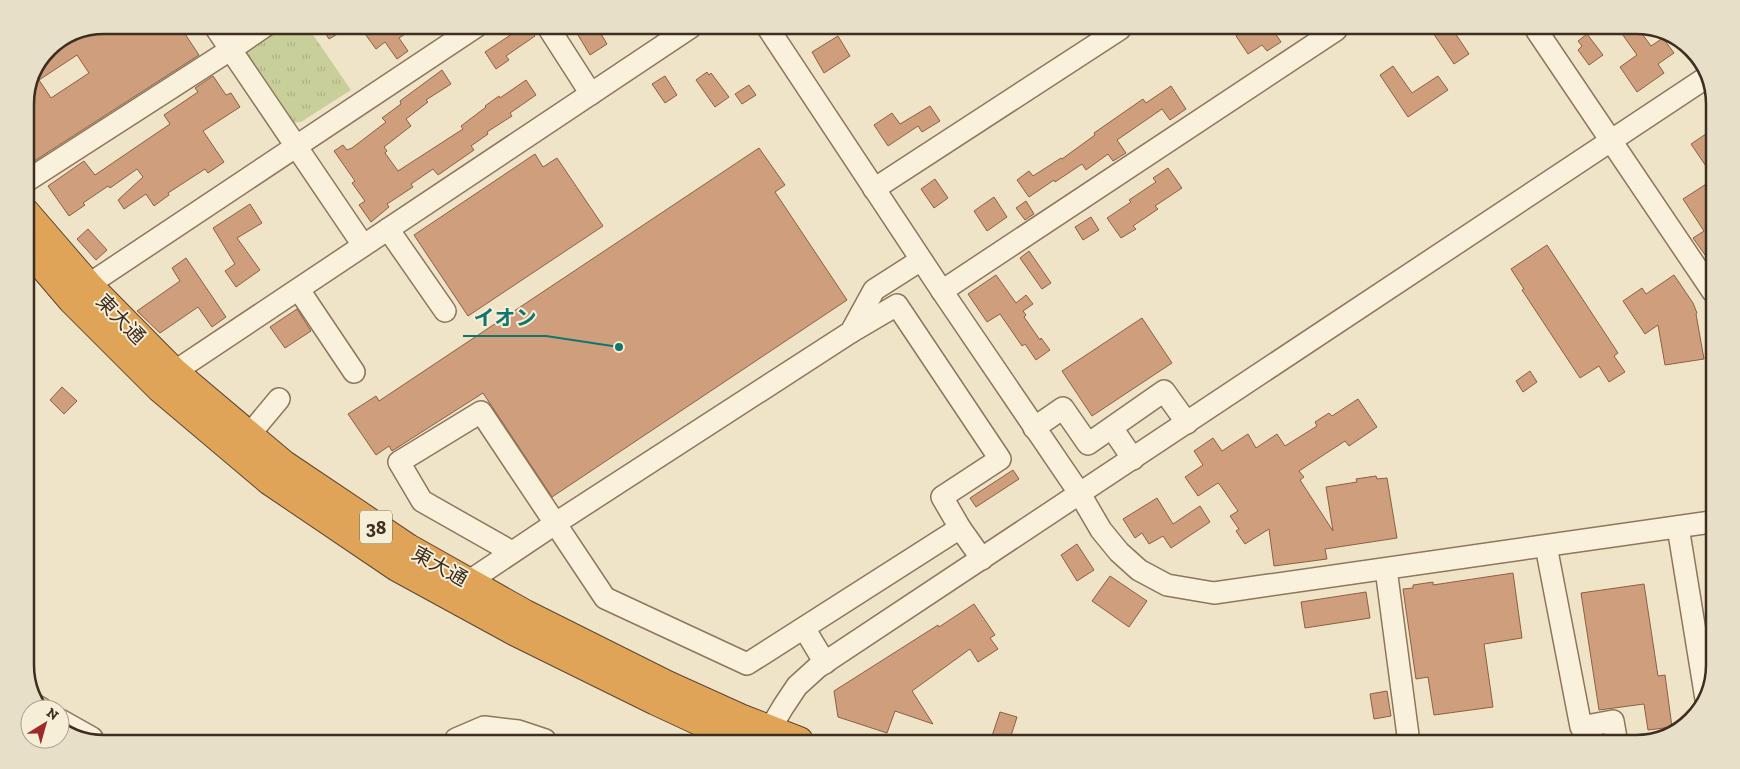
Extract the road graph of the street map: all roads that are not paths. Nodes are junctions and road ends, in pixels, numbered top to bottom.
1 (220, 34) edge
2 (253, 34) edge
3 (465, 34) edge
4 (553, 34) edge
5 (681, 34) edge
6 (772, 34) edge
7 (1112, 34) edge
8 (1330, 34) edge
9 (1544, 34) edge
10 (230, 50) junction
11 (1703, 80) edge
12 (592, 94) junction
13 (1611, 141) junction
14 (295, 147) junction
15 (34, 176) edge
16 (874, 189) junction
17 (34, 225) edge
18 (388, 229) junction
19 (363, 245) junction
20 (34, 253) edge
21 (921, 260) junction
22 (1706, 282) edge
23 (299, 290) junction
24 (942, 291) junction
25 (80, 293) junction
26 (445, 311) dead end
27 (851, 332) junction
28 (354, 372) dead end
29 (167, 380) junction
30 (279, 399) dead end
31 (1187, 423) junction
32 (1034, 428) junction
33 (1112, 428) junction
34 (249, 435) junction
35 (1133, 459) junction
36 (1080, 494) junction
37 (556, 523) junction
38 (1706, 523) edge
39 (1678, 527) junction
40 (960, 528) junction
41 (1546, 546) junction
42 (512, 552) junction
43 (982, 559) junction
44 (1386, 569) junction
45 (468, 582) junction
46 (804, 628) junction
47 (825, 662) junction
48 (1704, 684) edge
49 (705, 734) edge
50 (465, 735) edge
51 (530, 735) edge
52 (766, 735) edge
53 (1408, 735) edge
54 (1615, 735) edge

1 - 10 street
2 - 10 street
3 - 14 street
4 - 12 street
5 - 12 street
6 - 16 street
7 - 16 street
8 - 24 street
9 - 13 street
10 - 14 street
10 - 15 street
11 - 13 street
12 - 18 street
13 - 22 street
13 - 31 street
14 - 19 street
14 - 25 street
16 - 21 street
17 - 25 highway, 東大通 / 38
18 - 19 street
18 - 26 street
19 - 23 street
20 - 25 highway, 東大通 / 38
21 - 24 street
21 - 27 street
23 - 28 street
23 - 29 street
24 - 32 street
25 - 29 highway, 東大通 / 38
27 - 37 street
27 - 40 street
29 - 34 highway, 東大通 / 38
29 - 49 highway, 東大通 / 38
30 - 34 street
31 - 33 street
31 - 35 street
32 - 33 street
32 - 36 street
33 - 35 street
34 - 45 highway, 東大通 / 38
35 - 36 street
36 - 43 street
36 - 44 street
37 - 42 street
37 - 42 street
37 - 46 street
38 - 39 street
39 - 41 street
39 - 48 street
40 - 43 street
40 - 46 street
41 - 44 street
41 - 54 street
42 - 45 street
43 - 47 street
44 - 53 street
45 - 52 highway, 東大通 / 38
46 - 47 street
47 - 52 street
50 - 51 street

